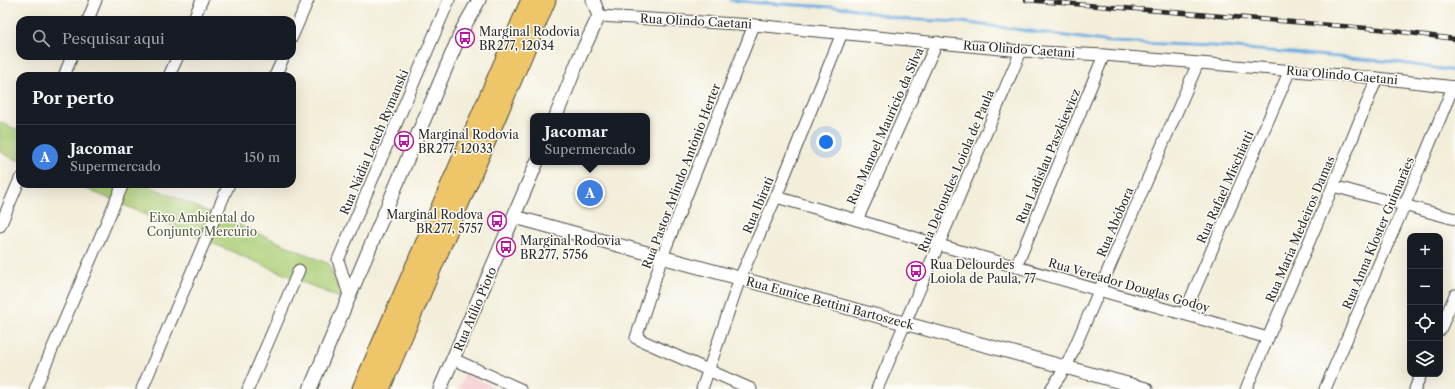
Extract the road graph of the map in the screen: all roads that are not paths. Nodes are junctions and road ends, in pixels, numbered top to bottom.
1 (96, 0) edge
2 (202, 0) edge
3 (308, 0) edge
4 (449, 0) edge
5 (479, 0) edge
6 (531, 0) edge
7 (546, 0) edge
8 (593, 0) edge
9 (90, 16) edge
10 (196, 16) edge
11 (599, 16) junction
12 (754, 25) junction
13 (296, 28) edge
14 (842, 33) junction
15 (937, 42) junction
16 (1021, 50) junction
17 (1104, 55) junction
18 (70, 60) edge
19 (176, 60) edge
20 (282, 60) edge
21 (1198, 63) junction
22 (1290, 70) junction
23 (66, 72) edge
24 (172, 72) edge
25 (277, 72) edge
26 (1376, 78) junction
27 (1454, 87) edge
28 (557, 113) edge
29 (536, 165) edge
30 (1333, 186) junction
31 (16, 188) edge
32 (121, 188) edge
33 (227, 188) edge
34 (776, 197) junction
35 (1404, 206) junction
36 (515, 217) junction
37 (1455, 219) edge
38 (857, 220) junction
39 (0, 226) edge
40 (939, 245) junction
41 (662, 257) junction
42 (1016, 267) junction
43 (299, 270) dead end
44 (740, 278) junction
45 (1099, 290) junction
46 (349, 295) junction
47 (1455, 295) edge
48 (1184, 314) junction
49 (905, 323) junction
50 (1443, 323) edge
51 (1268, 338) junction
52 (453, 360) junction
53 (1066, 367) junction
54 (709, 371) junction
55 (1420, 377) edge
56 (35, 389) edge
57 (142, 389) edge
58 (248, 389) edge
59 (310, 389) edge
60 (362, 389) edge
61 (380, 389) edge
62 (440, 389) edge
63 (520, 389) edge
64 (702, 389) edge
65 (751, 389) edge
66 (877, 389) edge
67 (1050, 389) edge
68 (1146, 389) edge
69 (1246, 389) edge
70 (1325, 389) edge
71 (1415, 389) edge

1 - 9 street
2 - 10 street
3 - 13 street
4 - 46 street, Rua Nádia Leuch Rymanski
5 - 46 street
6 - 60 highway
7 - 61 highway
8 - 11 street
11 - 12 street, Rua Olindo Caetani
11 - 28 street
12 - 14 street, Rua Olindo Caetani
12 - 41 street, Rua Pastor Arlindo Antônio Herter
14 - 15 street, Rua Olindo Caetani
14 - 34 street, Rua Ibirati
15 - 16 street, Rua Olindo Caetani
15 - 38 street, Rua Manoel Maurício da Silva
16 - 17 street, Rua Olindo Caetani
16 - 40 street, Rua Delourdes Loiola de Paula
17 - 21 street, Rua Olindo Caetani
17 - 42 street, Rua Ladislau Paszkiewicz
18 - 23 street
19 - 24 street
20 - 25 street
21 - 22 street, Rua Olindo Caetani
21 - 45 street, Rua Abóbora
22 - 26 street, Rua Olindo Caetani
22 - 48 street, Rua Rafael Mischiatti
26 - 27 street, Rua Olindo Caetani
26 - 30 street, Rua Maria Medeiros Damas
27 - 35 street, Rua Anna Kloster Guimarães
29 - 36 street, Rua Atílio Pioto
30 - 35 street
30 - 51 street, Rua Maria Medeiros Damas
31 - 39 street
32 - 56 street
33 - 57 street
34 - 38 street, Rua Vereador Douglas Godoy
34 - 44 street, Rua Ibirati
35 - 37 street
35 - 70 street, Rua Anna Kloster Guimarães
36 - 41 street, Rua Eunice Bettini Bartoszeck
36 - 52 street, Rua Atílio Pioto
38 - 40 street, Rua Vereador Douglas Godoy
40 - 42 street, Rua Vereador Douglas Godoy
40 - 49 street, Rua Delourdes Loiola de Paula
41 - 44 street, Rua Eunice Bettini Bartoszeck
41 - 54 street, Rua Pastor Arlindo Antônio Herter
42 - 45 street, Rua Vereador Douglas Godoy
43 - 58 street
44 - 49 street, Rua Eunice Bettini Bartoszeck
44 - 54 street, Rua Ibirati
45 - 48 street, Rua Vereador Douglas Godoy
45 - 53 street, Rua Abóbora
46 - 59 street
47 - 50 street
48 - 51 street, Rua Vereador Douglas Godoy
49 - 53 street, Rua Eunice Bettini Bartoszeck
49 - 66 street, Rua Delourdes Loiola de Paula
51 - 69 street, Rua Maria Medeiros Damas
52 - 62 street, Rua Atílio Pioto
52 - 63 street
53 - 67 street, Rua Abóbora
53 - 68 street, Rua Eunice Bettini Bartoszeck
54 - 64 street, Rua Ibirati
54 - 65 street
55 - 71 street

